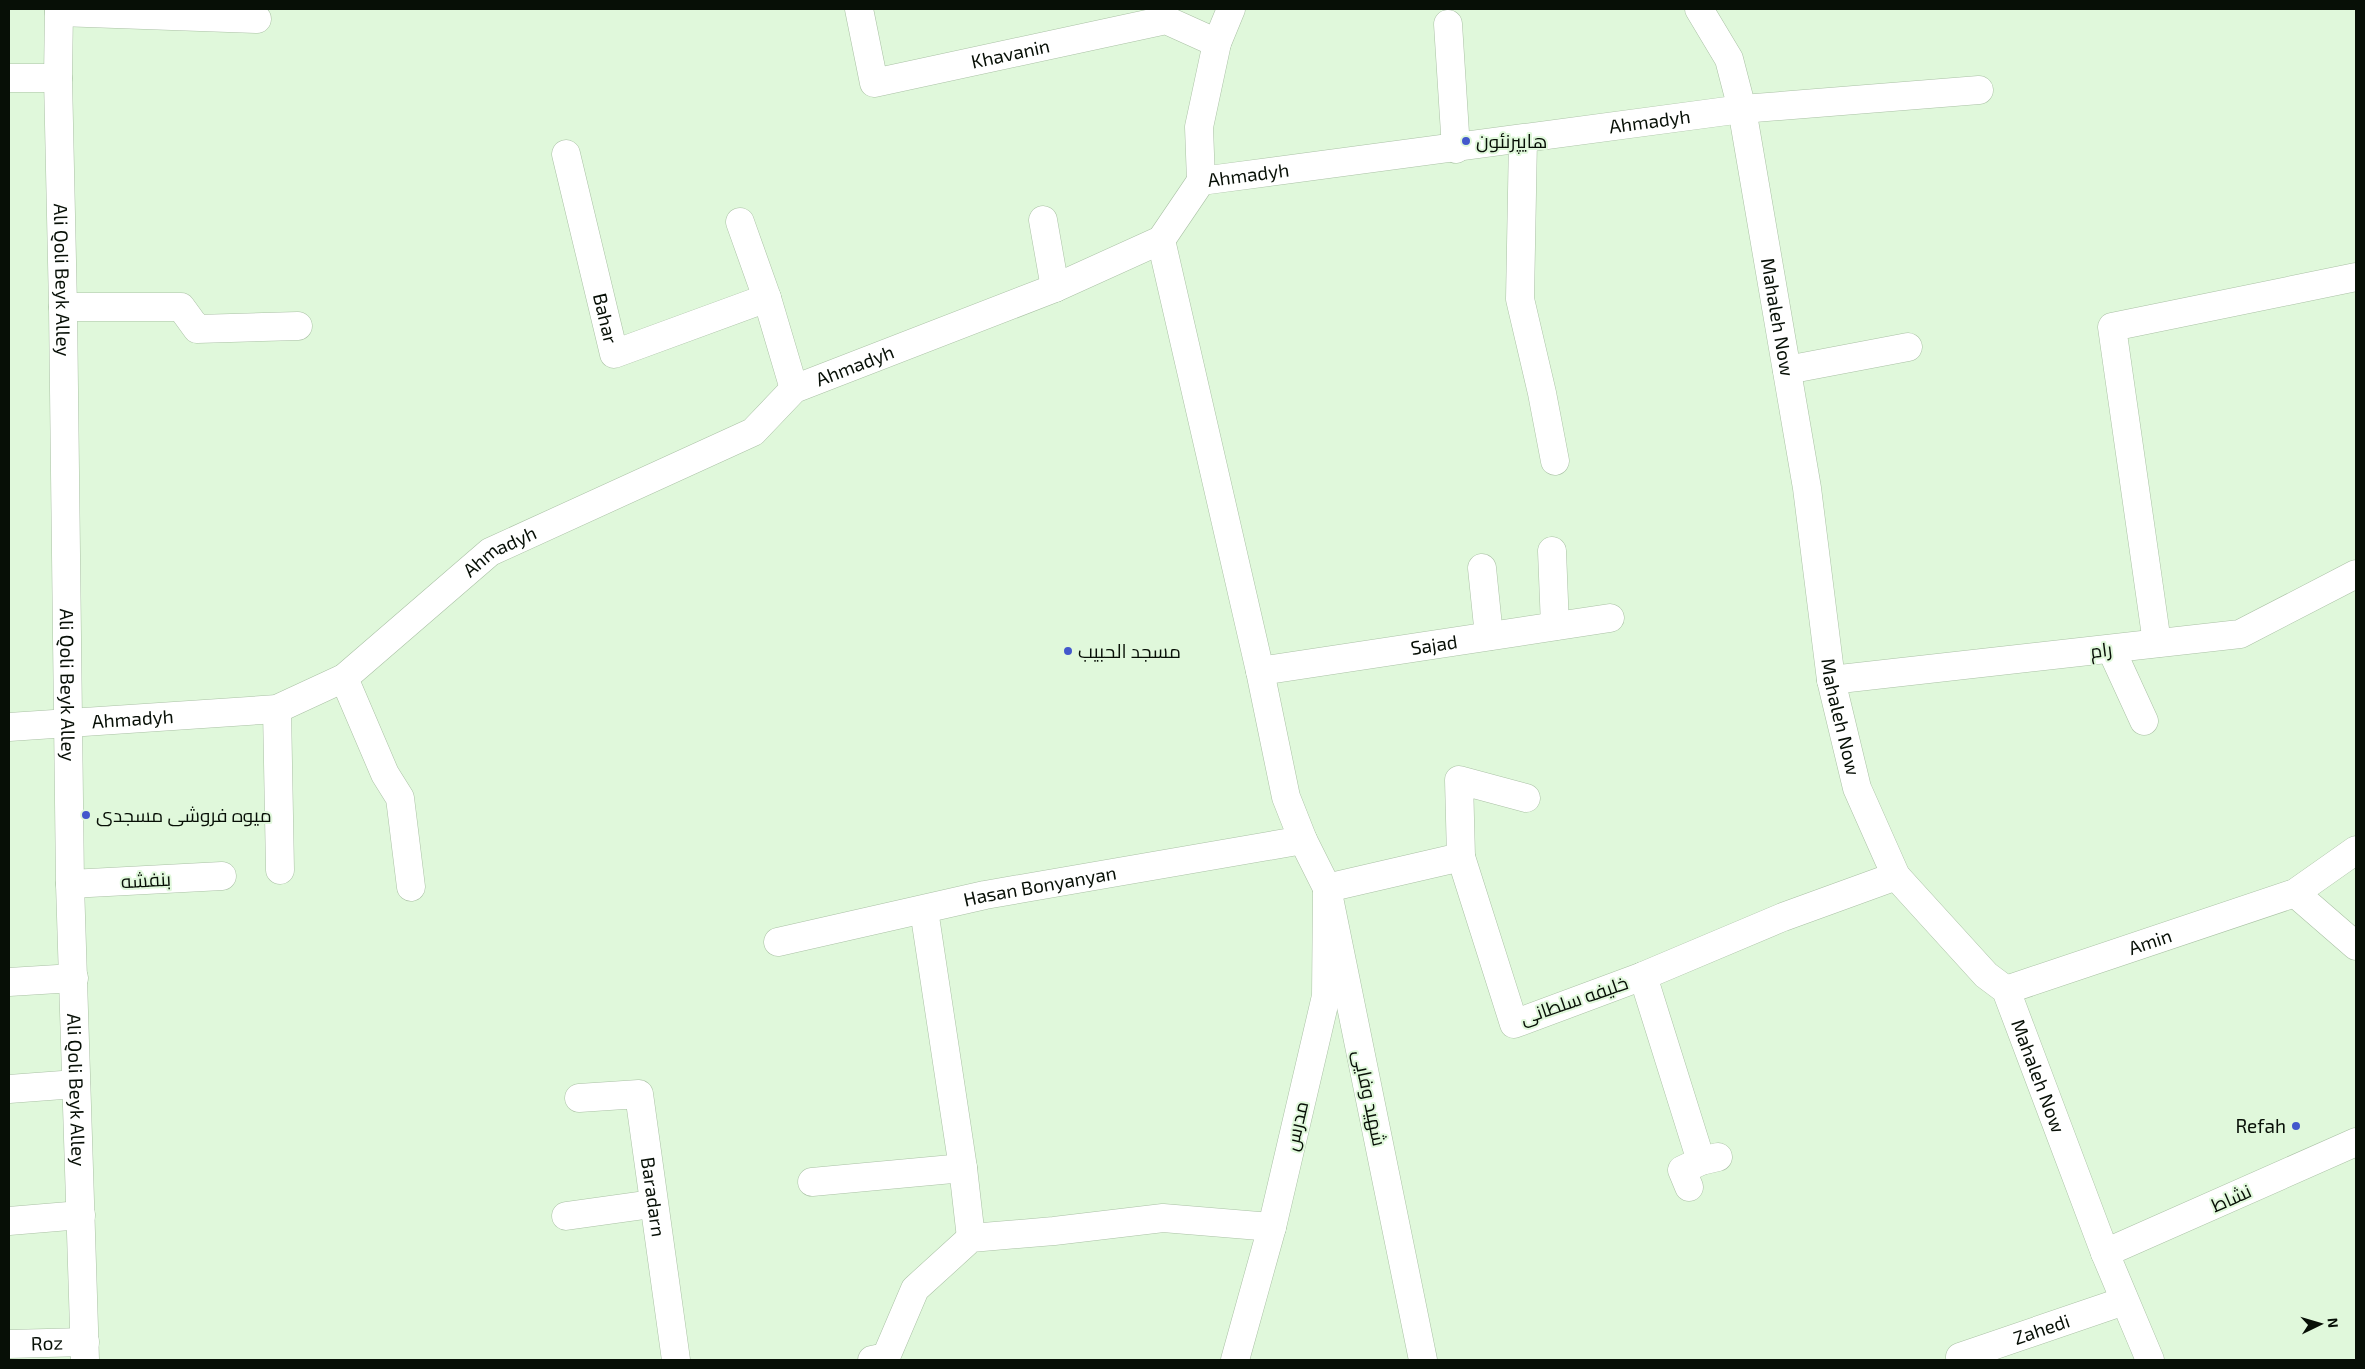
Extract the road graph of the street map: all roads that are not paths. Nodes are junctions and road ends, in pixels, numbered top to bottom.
1 (859, 9) edge
2 (1232, 9) edge
3 (1701, 9) edge
4 (59, 10) edge
5 (258, 19) dead end
6 (1448, 24) dead end
7 (1216, 43) junction
8 (9, 78) edge
9 (58, 78) junction
10 (1979, 90) dead end
11 (1742, 109) junction
12 (1523, 139) junction
13 (1456, 149) junction
14 (566, 154) dead end
15 (1201, 181) junction
16 (1043, 220) dead end
17 (740, 222) dead end
18 (1161, 240) junction
19 (2356, 277) edge
20 (1055, 288) junction
21 (767, 298) junction
22 (63, 307) junction
23 (298, 326) dead end
24 (1908, 347) dead end
25 (1786, 370) junction
26 (794, 389) junction
27 (1555, 461) dead end
28 (1552, 551) dead end
29 (1482, 568) dead end
30 (2356, 574) edge
31 (1610, 618) dead end
32 (1555, 626) junction
33 (1488, 636) junction
34 (2157, 643) junction
35 (2111, 649) junction
36 (1260, 670) junction
37 (344, 678) junction
38 (1831, 680) junction
39 (277, 709) junction
40 (2144, 721) dead end
41 (67, 723) junction
42 (9, 727) edge
43 (1526, 798) dead end
44 (1303, 840) junction
45 (2356, 850) edge
46 (1461, 857) junction
47 (280, 870) dead end
48 (222, 876) dead end
49 (1896, 876) junction
50 (70, 884) junction
51 (411, 887) dead end
52 (1327, 888) junction
53 (2295, 892) junction
54 (924, 910) junction
55 (778, 942) dead end
56 (2356, 946) edge
57 (1643, 976) junction
58 (74, 978) junction
59 (9, 982) edge
60 (2006, 990) junction
61 (76, 1084) junction
62 (9, 1089) edge
63 (579, 1098) dead end
64 (2356, 1142) edge
65 (963, 1168) junction
66 (812, 1182) dead end
67 (1689, 1187) dead end
68 (652, 1204) junction
69 (81, 1215) junction
70 (566, 1216) dead end
71 (9, 1221) edge
72 (1272, 1227) junction
73 (971, 1238) junction
74 (2106, 1253) junction
75 (2124, 1301) junction
76 (9, 1344) edge
77 (85, 1351) edge
78 (1960, 1357) dead end
79 (884, 1359) edge
80 (676, 1360) edge
81 (1235, 1360) edge
82 (1424, 1360) edge
83 (2150, 1360) edge

1 - 7 street, Khavanin
2 - 7 street
3 - 11 street, Mahaleh Now
4 - 5 street
4 - 9 street, Ali Qoli Beyk Alley
6 - 13 street
7 - 15 street
8 - 9 street
9 - 22 street, Ali Qoli Beyk Alley
10 - 11 street, Ahmadyh
11 - 12 street, Ahmadyh
11 - 25 street, Mahaleh Now
12 - 13 street, Ahmadyh
12 - 27 street
13 - 15 street, Ahmadyh
14 - 21 street, Bahar
15 - 18 street, Ahmadyh
16 - 20 street
17 - 21 street
18 - 20 street, Ahmadyh
18 - 36 street
19 - 34 street
20 - 26 street, Ahmadyh
21 - 26 street
22 - 23 street
22 - 41 street, Ali Qoli Beyk Alley
24 - 25 street
25 - 38 street, Mahaleh Now
26 - 37 street, Ahmadyh
28 - 32 street
29 - 33 street
30 - 34 street, رام
31 - 32 street, Sajad
32 - 33 street, Sajad
33 - 36 street, Sajad
34 - 35 street, رام
35 - 38 street, رام
35 - 40 street
36 - 44 street
37 - 39 street, Ahmadyh
37 - 51 street
38 - 49 street, Mahaleh Now
39 - 41 street, Ahmadyh
39 - 47 street
41 - 42 street, Ahmadyh
41 - 50 street, Ali Qoli Beyk Alley
43 - 46 street
44 - 52 street, شهید وفایی
44 - 54 street, Hasan Bonyanyan
45 - 53 street, Amin
46 - 52 street
46 - 57 street, خلیفه سلطانی
48 - 50 street, بنفشه
49 - 57 street, خلیفه سلطانی
49 - 60 street, Mahaleh Now
50 - 58 street, Ali Qoli Beyk Alley
52 - 72 street, مدرس
52 - 82 street, شهید وفایی
53 - 56 street
53 - 60 street, Amin
54 - 55 street, Hasan Bonyanyan
54 - 65 street
57 - 67 street
58 - 59 street
58 - 61 street, Ali Qoli Beyk Alley
60 - 74 street, Mahaleh Now
61 - 62 street
61 - 69 street, Ali Qoli Beyk Alley
63 - 68 street, Baradarn
64 - 74 street, نشاط
65 - 66 street
65 - 73 street
68 - 70 street
68 - 80 street, Baradarn
69 - 71 street
69 - 77 street, Ali Qoli Beyk Alley
72 - 73 street
72 - 81 street, مدرس
73 - 79 street
74 - 75 street, Mahaleh Now
75 - 78 street, Zahedi
75 - 83 street, Mahaleh Now
76 - 77 street, Roz

